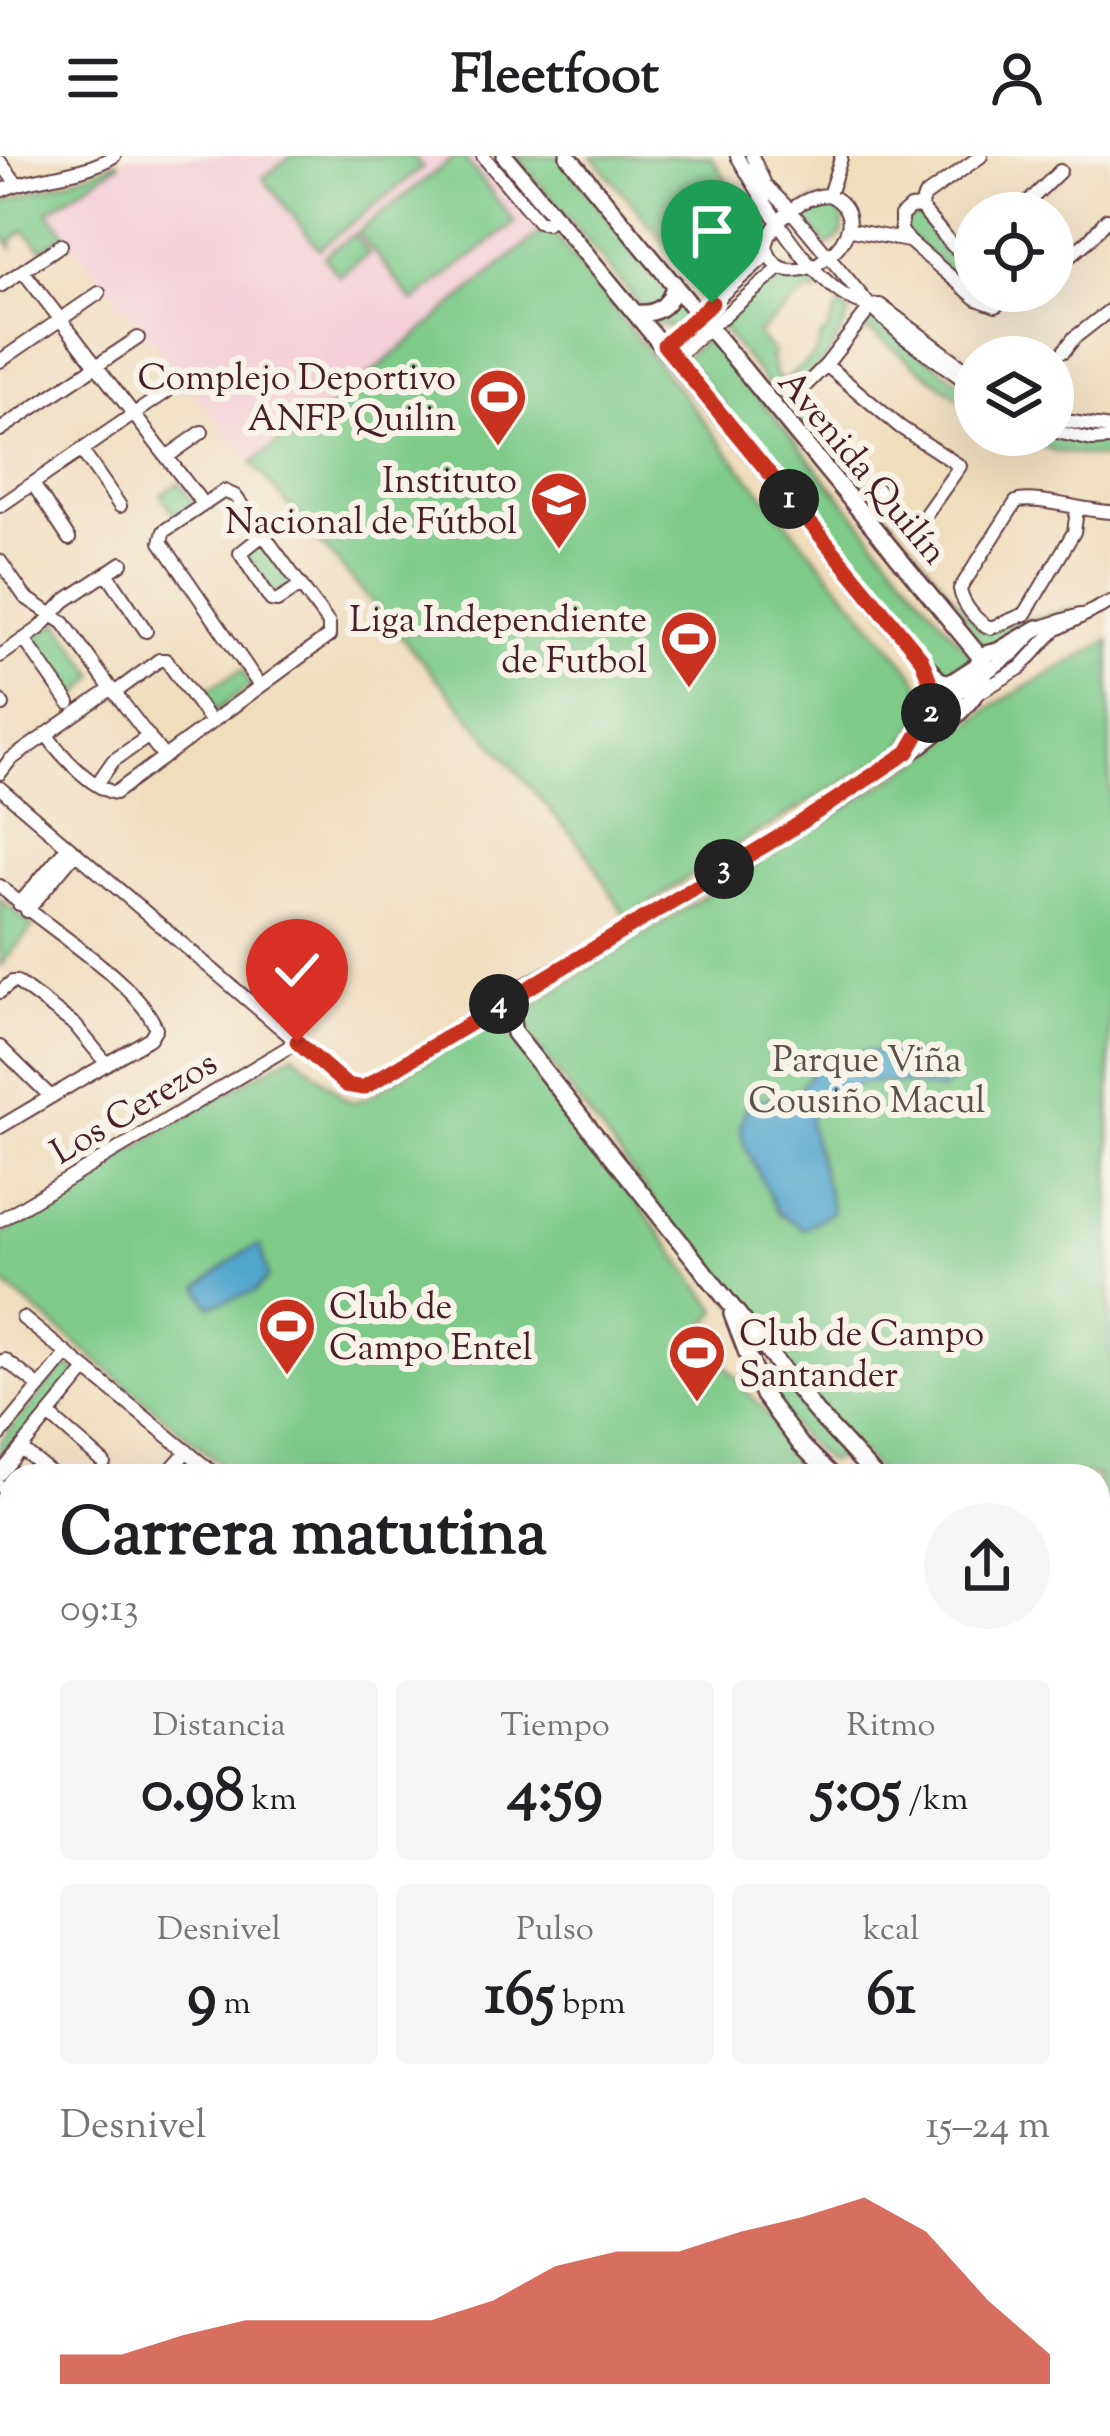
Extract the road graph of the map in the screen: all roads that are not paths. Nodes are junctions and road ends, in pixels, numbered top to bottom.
1 (114, 156) edge
2 (483, 156) edge
3 (505, 156) edge
4 (568, 156) edge
5 (981, 156) edge
6 (743, 157) edge
7 (841, 157) edge
8 (0, 162) edge
9 (1060, 171) dead end
10 (17, 184) junction
11 (0, 191) edge
12 (1038, 192) edge
13 (829, 195) junction
14 (920, 207) junction
15 (791, 212) junction
16 (556, 217) junction
17 (1107, 219) dead end
18 (898, 221) junction
19 (776, 224) junction
20 (851, 230) junction
21 (874, 234) junction
22 (909, 241) junction
23 (61, 245) dead end
24 (954, 245) edge
25 (1074, 252) edge
26 (828, 253) junction
27 (768, 254) junction
28 (813, 265) junction
29 (779, 269) junction
30 (23, 271) junction
31 (954, 278) edge
32 (674, 283) junction
33 (0, 286) edge
34 (99, 292) dead end
35 (871, 307) junction
36 (1110, 310) edge
37 (637, 313) junction
38 (60, 320) junction
39 (705, 321) junction
40 (138, 338) dead end
41 (1074, 338) edge
42 (669, 351) junction
43 (954, 360) edge
44 (0, 361) edge
45 (97, 365) junction
46 (826, 365) junction
47 (954, 374) edge
48 (175, 386) dead end
49 (137, 413) junction
50 (1074, 422) edge
51 (1110, 428) edge
52 (0, 430) edge
53 (202, 433) dead end
54 (1074, 436) edge
55 (833, 437) dead end
56 (1110, 439) edge
57 (82, 451) junction
58 (167, 457) junction
59 (33, 484) junction
60 (877, 489) dead end
61 (203, 504) junction
62 (0, 506) edge
63 (120, 506) dead end
64 (1077, 509) junction
65 (1110, 512) edge
66 (263, 535) junction
67 (69, 539) dead end
68 (0, 561) edge
69 (122, 563) dead end
70 (107, 573) junction
71 (5, 580) edge
72 (301, 585) junction
73 (1110, 602) edge
74 (52, 615) junction
75 (1080, 615) junction
76 (1038, 628) joint
77 (146, 631) dead end
78 (24, 639) junction
79 (0, 656) edge
80 (921, 658) junction
81 (984, 663) junction
82 (939, 680) junction
83 (260, 686) junction
84 (114, 690) junction
85 (962, 700) junction
86 (69, 704) dead end
87 (928, 721) junction
88 (211, 722) junction
89 (46, 734) junction
90 (148, 736) junction
91 (908, 752) junction
92 (164, 757) junction
93 (0, 772) edge
94 (97, 784) junction
95 (0, 788) edge
96 (72, 849) junction
97 (0, 886) edge
98 (23, 908) junction
99 (540, 979) junction
100 (0, 992) edge
101 (503, 1016) junction
102 (297, 1042) junction
103 (0, 1047) edge
104 (107, 1064) junction
105 (51, 1096) junction
106 (0, 1127) edge
107 (0, 1220) edge
108 (724, 1297) junction
109 (23, 1318) dead end
110 (67, 1354) junction
111 (1, 1361) edge
112 (86, 1370) junction
113 (784, 1372) junction
114 (757, 1385) junction
115 (40, 1388) junction
116 (49, 1415) junction
117 (0, 1435) edge
118 (846, 1447) junction
119 (21, 1449) junction
120 (187, 1451) junction
121 (104, 1462) dead end
122 (8, 1464) edge
123 (40, 1464) edge
124 (176, 1464) edge
125 (203, 1464) edge
126 (822, 1464) edge
127 (840, 1464) edge
128 (863, 1464) edge

1 - 10 street
2 - 16 street
3 - 16 main road
4 - 32 main road, Avenida Quilín
5 - 14 street
6 - 15 street
6 - 19 street
7 - 13 street
8 - 10 street
9 - 12 street
10 - 11 street
13 - 15 street
13 - 20 street
14 - 18 street
14 - 24 street
15 - 19 street
15 - 26 street
16 - 37 main road
17 - 25 street
18 - 21 street
18 - 22 street
19 - 27 street
19 - 28 street
20 - 21 street
20 - 26 street
21 - 22 street
22 - 31 street
23 - 30 street
26 - 28 street
26 - 35 street
27 - 29 street
27 - 39 street
28 - 29 street
28 - 35 street
29 - 39 street
30 - 33 street
30 - 38 street
32 - 37 main road
32 - 39 main road, Avenida Quilín
34 - 38 street
35 - 43 street
35 - 46 street
35 - 47 street
36 - 41 street
37 - 42 main road
38 - 44 street
38 - 45 street
39 - 42 street
39 - 81 main road, Avenida Quilín
40 - 45 street
42 - 80 main road
45 - 49 street
45 - 52 street
46 - 55 street
46 - 60 street
48 - 49 street
49 - 57 street
49 - 58 street
50 - 51 street
53 - 58 street
54 - 56 street
57 - 59 street
57 - 63 street
58 - 61 street
59 - 62 street
59 - 67 street
61 - 66 street
61 - 83 street
64 - 64 street
64 - 65 street
66 - 72 street
66 - 72 street
68 - 71 street
69 - 70 street
70 - 74 street
70 - 77 street
71 - 74 street
72 - 83 street
73 - 75 street
74 - 78 street
74 - 84 street
75 - 76 street
75 - 85 street
76 - 81 main road
78 - 79 street
78 - 86 street
80 - 82 main road
80 - 87 main road
81 - 82 main road
81 - 85 main road
82 - 85 main road
83 - 88 street
84 - 88 street
84 - 89 street
84 - 90 street
85 - 87 street
85 - 91 main road
87 - 91 main road
88 - 92 street
89 - 93 street
89 - 94 street
90 - 92 street
90 - 94 street
91 - 99 main road
92 - 94 street
95 - 96 street
96 - 98 street
96 - 102 street
97 - 98 street
98 - 104 street
99 - 101 main road
99 - 101 main road
100 - 104 street
101 - 102 street
101 - 108 main road
102 - 107 street, Los Cerezos
103 - 105 street
104 - 105 street
105 - 106 street
108 - 113 main road
108 - 114 main road
109 - 110 street
110 - 112 street
110 - 115 street
111 - 115 street
112 - 116 street
112 - 120 street
113 - 114 main road
113 - 118 main road
114 - 126 main road
115 - 117 street
116 - 119 street
116 - 121 street
118 - 127 main road
118 - 128 main road
119 - 122 street
119 - 123 street
120 - 124 street
120 - 125 street

